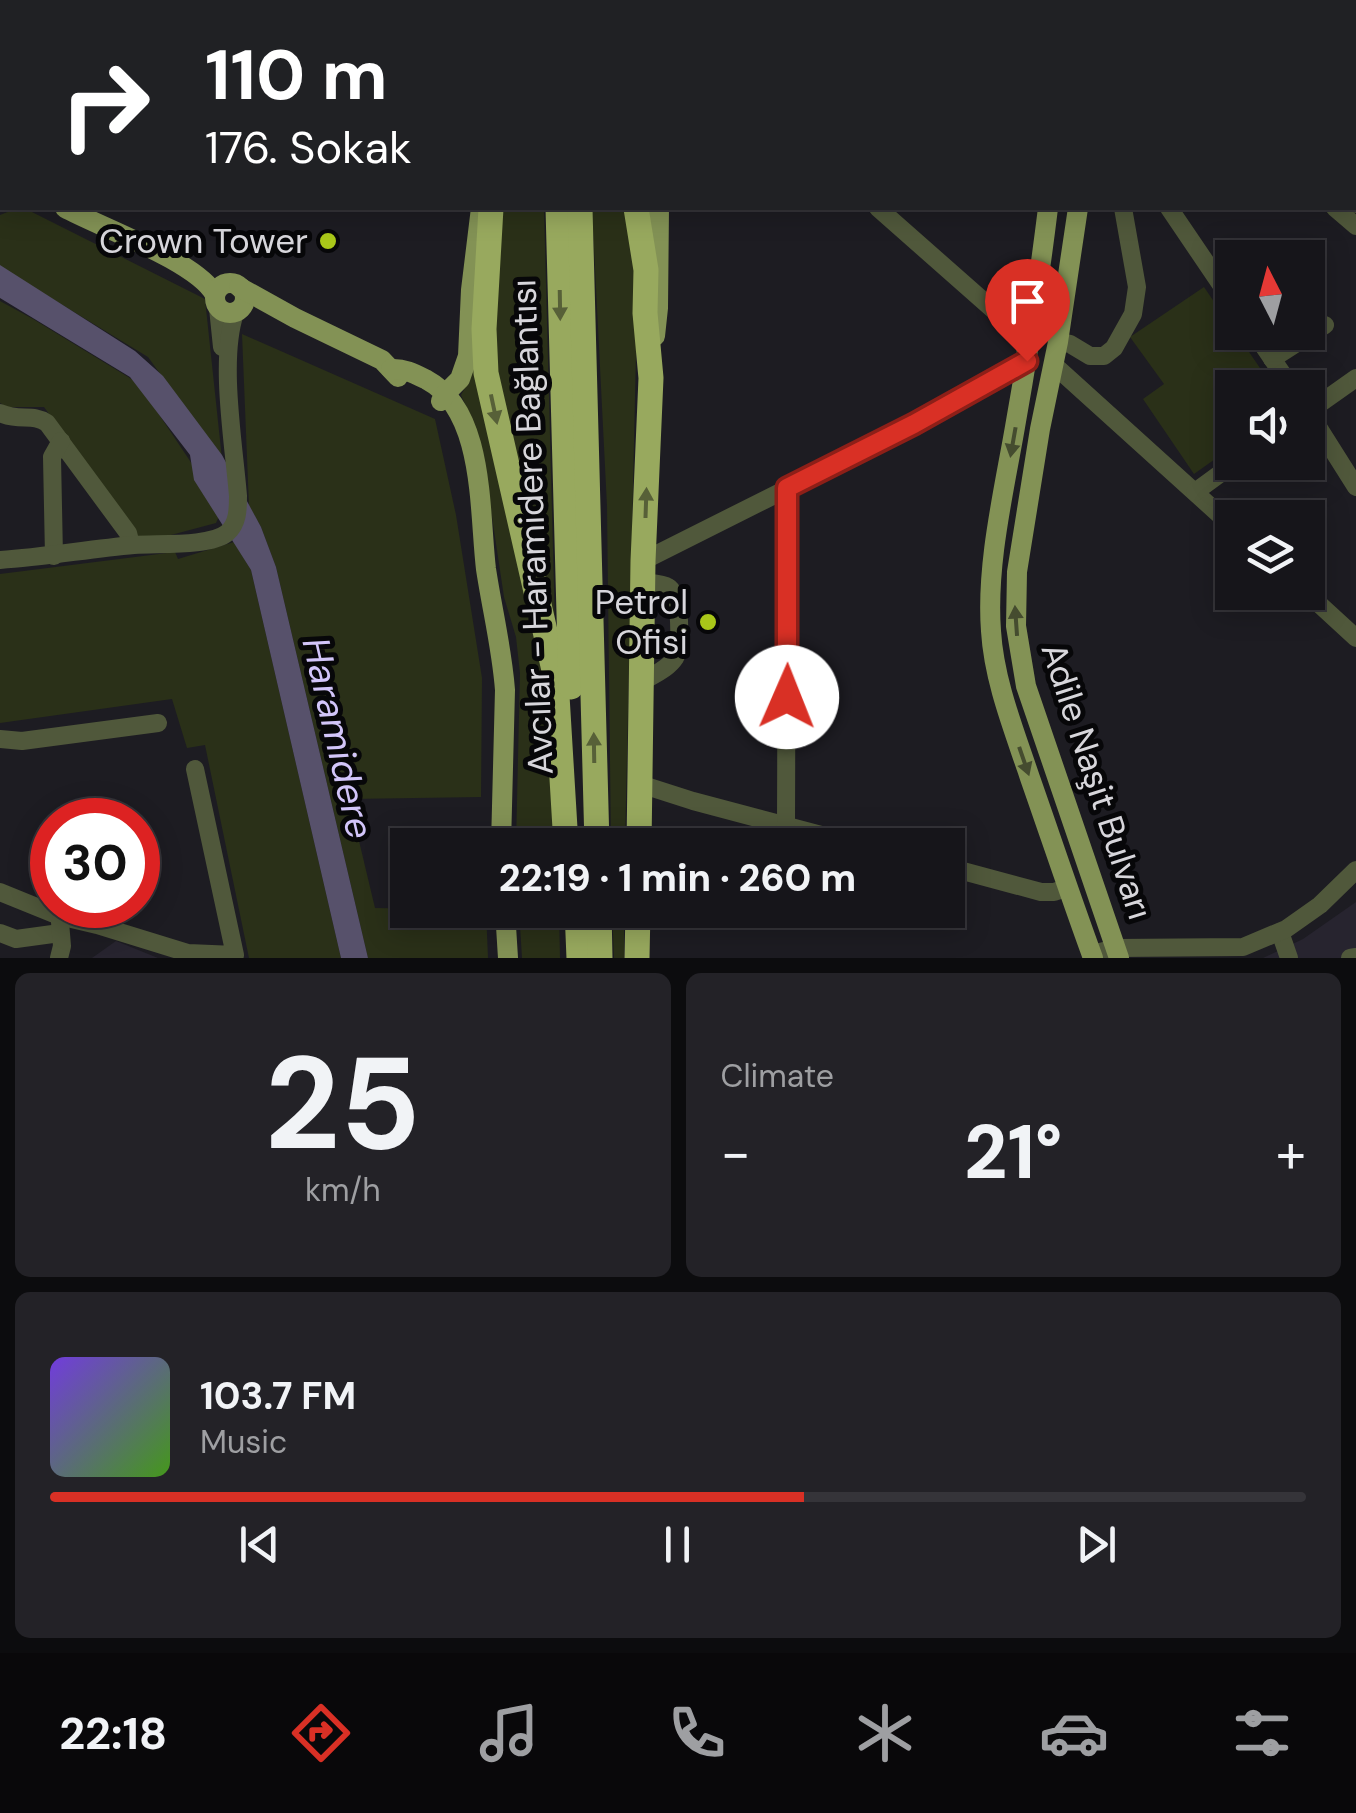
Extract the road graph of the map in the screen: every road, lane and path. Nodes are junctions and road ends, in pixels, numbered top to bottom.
1 (68, 210) edge
2 (481, 210) edge
3 (491, 210) edge
4 (558, 210) edge
5 (580, 210) edge
6 (636, 210) edge
7 (660, 210) edge
8 (880, 210) edge
9 (1048, 210) edge
10 (1078, 210) edge
11 (1123, 210) edge
12 (1169, 210) edge
13 (180, 264) junction
14 (1215, 276) edge
15 (236, 285) junction
16 (227, 306) junction
17 (294, 318) junction
18 (1058, 342) junction
19 (1266, 350) edge
20 (1286, 350) edge
21 (1272, 359) junction
22 (1027, 361) junction
23 (1054, 364) junction
24 (1280, 370) edge
25 (651, 378) junction
26 (1356, 378) edge
27 (444, 398) junction
28 (1325, 399) edge
29 (4, 419) edge
30 (1325, 438) edge
31 (61, 441) junction
32 (1215, 477) edge
33 (1356, 487) edge
34 (787, 488) junction
35 (1195, 492) junction
36 (1004, 493) junction
37 (1029, 497) junction
38 (1215, 510) edge
39 (132, 545) junction
40 (54, 556) junction
41 (0, 560) edge
42 (643, 571) junction
43 (1325, 609) edge
44 (1356, 638) edge
45 (642, 682) junction
46 (158, 722) dead end
47 (0, 739) edge
48 (195, 768) dead end
49 (640, 784) junction
50 (786, 827) junction
51 (501, 828) edge
52 (565, 828) edge
53 (576, 828) edge
54 (596, 828) edge
55 (639, 828) edge
56 (790, 828) edge
57 (1356, 870) edge
58 (965, 872) edge
59 (1066, 888) junction
60 (0, 892) edge
61 (506, 928) edge
62 (578, 928) edge
63 (599, 928) edge
64 (638, 928) edge
65 (1280, 932) junction
66 (0, 934) edge
67 (62, 942) edge
68 (1117, 953) edge
69 (1092, 956) edge
70 (508, 958) edge
71 (579, 958) edge
72 (600, 958) edge
73 (637, 958) edge
74 (1289, 958) edge

1 - 13 main road
2 - 27 main road
3 -> 52 highway
4 -> 53 highway, Avcılar - Haramidere Bağlantısı
54 -> 5 highway, Avcılar - Haramidere Bağlantısı
6 - 25 highway
7 - 25 main road
8 - 22 street
9 - 22 main road, Adile Naşit Bulvarı
10 - 18 main road, Adile Naşit Bulvarı
11 - 18 street
12 - 14 street
13 - 15 main road
13 - 16 main road
15 - 16 main road
15 - 17 main road
16 - 17 main road
16 - 39 street
17 - 27 main road
18 - 23 main road, Adile Naşit Bulvarı
19 - 21 street
20 - 21 street
21 - 24 street
22 - 23 main road
22 - 34 street
22 -> 36 main road, Adile Naşit Bulvarı
23 - 35 street
23 - 37 main road, Adile Naşit Bulvarı
42 -> 25 highway
26 - 28 street
27 - 51 main road
29 - 31 street
30 - 33 street
31 - 39 street
31 - 40 street
32 - 35 street
34 - 42 street
34 - 50 street
35 - 38 street
36 - 37 main road
36 -> 59 main road, Adile Naşit Bulvarı
68 -> 37 main road, Adile Naşit Bulvarı
39 - 40 street
40 - 41 street
42 - 45 highway
42 - 45 street
43 - 44 street
45 - 49 highway
46 - 47 street
48 - 67 street
49 - 50 street
49 - 55 highway
50 - 56 street
57 - 65 street
58 - 59 street
59 - 69 main road, Adile Naşit Bulvarı
60 - 67 street
61 - 70 main road
62 - 71 highway
63 - 72 highway
64 - 73 highway
65 - 68 street
65 - 74 street
66 - 67 street
68 - 69 street

